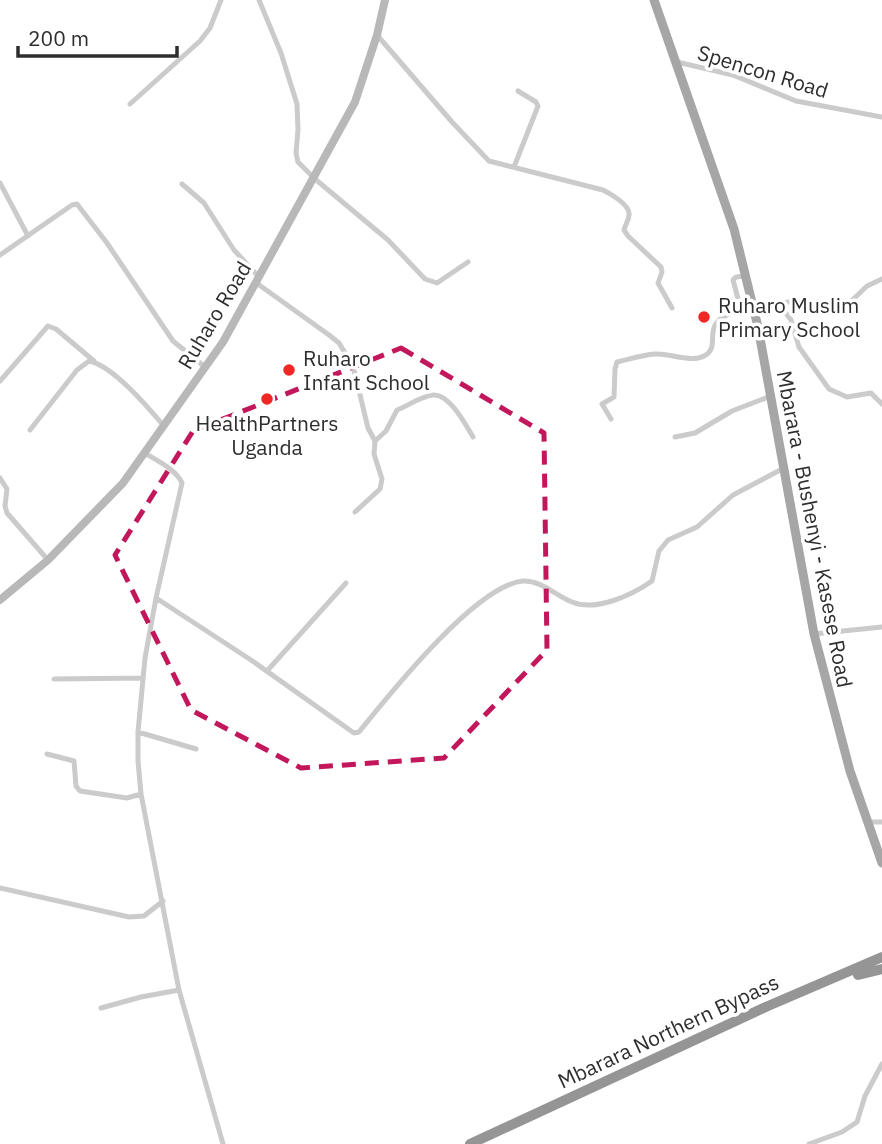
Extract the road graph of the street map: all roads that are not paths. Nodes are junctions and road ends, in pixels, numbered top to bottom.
1 (221, 0) edge
2 (259, 0) edge
3 (385, 0) edge
4 (654, 0) edge
5 (377, 35) junction
6 (677, 62) junction
7 (519, 91) dead end
8 (130, 103) dead end
9 (882, 117) edge
10 (514, 167) junction
11 (315, 179) junction
12 (0, 183) edge
13 (182, 184) dead end
14 (28, 236) junction
15 (0, 255) edge
16 (468, 262) dead end
17 (745, 276) junction
18 (257, 279) junction
19 (882, 279) edge
20 (774, 304) junction
21 (753, 306) junction
22 (672, 308) dead end
23 (96, 363) junction
24 (205, 367) junction
25 (0, 381) edge
26 (771, 396) junction
27 (882, 404) edge
28 (611, 419) dead end
29 (163, 425) junction
30 (30, 430) dead end
31 (675, 437) dead end
32 (473, 438) dead end
33 (374, 441) junction
34 (145, 453) junction
35 (784, 468) junction
36 (0, 478) edge
37 (355, 512) dead end
38 (47, 560) junction
39 (346, 583) dead end
40 (2, 596) edge
41 (156, 598) junction
42 (882, 627) edge
43 (814, 634) junction
44 (267, 671) junction
45 (142, 678) junction
46 (54, 679) dead end
47 (138, 732) junction
48 (196, 749) dead end
49 (47, 754) dead end
50 (142, 794) junction
51 (867, 822) junction
52 (882, 822) edge
53 (882, 863) edge
54 (0, 888) edge
55 (163, 901) junction
56 (882, 957) edge
57 (882, 969) edge
58 (179, 990) junction
59 (101, 1008) dead end
60 (882, 1064) edge
61 (222, 1144) edge
62 (470, 1144) edge
63 (480, 1144) edge
64 (809, 1144) edge

1 - 8 street
2 - 11 street
3 - 5 street, Ruharo Road
4 - 6 main road, Mbarara - Bushenyi - Kasese Road
5 - 10 street
5 - 11 street, Ruharo Road
6 - 9 street, Spencon Road
6 - 17 main road, Mbarara - Bushenyi - Kasese Road
7 - 10 street
10 - 22 street
11 - 16 street
11 - 18 street, Ruharo Road
12 - 14 street
13 - 18 street
14 - 15 street
14 - 24 street
17 - 21 main road, Mbarara - Bushenyi - Kasese Road
17 - 28 street
18 - 24 street, Ruharo Road
18 - 33 street
19 - 20 street
20 - 21 street
20 - 27 street
21 - 26 main road, Mbarara - Bushenyi - Kasese Road
23 - 25 street
23 - 29 street
23 - 30 street
24 - 29 street, Ruharo Road
26 - 31 street
26 - 35 main road, Mbarara - Bushenyi - Kasese Road
29 - 34 street, Ruharo Road
32 - 33 street
33 - 37 street
34 - 38 street, Ruharo Road
34 - 41 street
35 - 43 main road, Mbarara - Bushenyi - Kasese Road
35 - 44 street
36 - 38 street
38 - 40 street, Ruharo Road
39 - 44 street
41 - 44 street
41 - 45 street
42 - 43 street
43 - 51 main road, Mbarara - Bushenyi - Kasese Road
45 - 46 street
45 - 47 street
47 - 48 street
47 - 50 street
49 - 50 street
50 - 55 street
51 - 52 street
51 - 53 main road, Mbarara - Bushenyi - Kasese Road
54 - 55 street
55 - 58 street
56 - 62 highway, Mbarara Northern Bypass
57 - 63 highway
58 - 59 street
58 - 61 street
60 - 64 street

